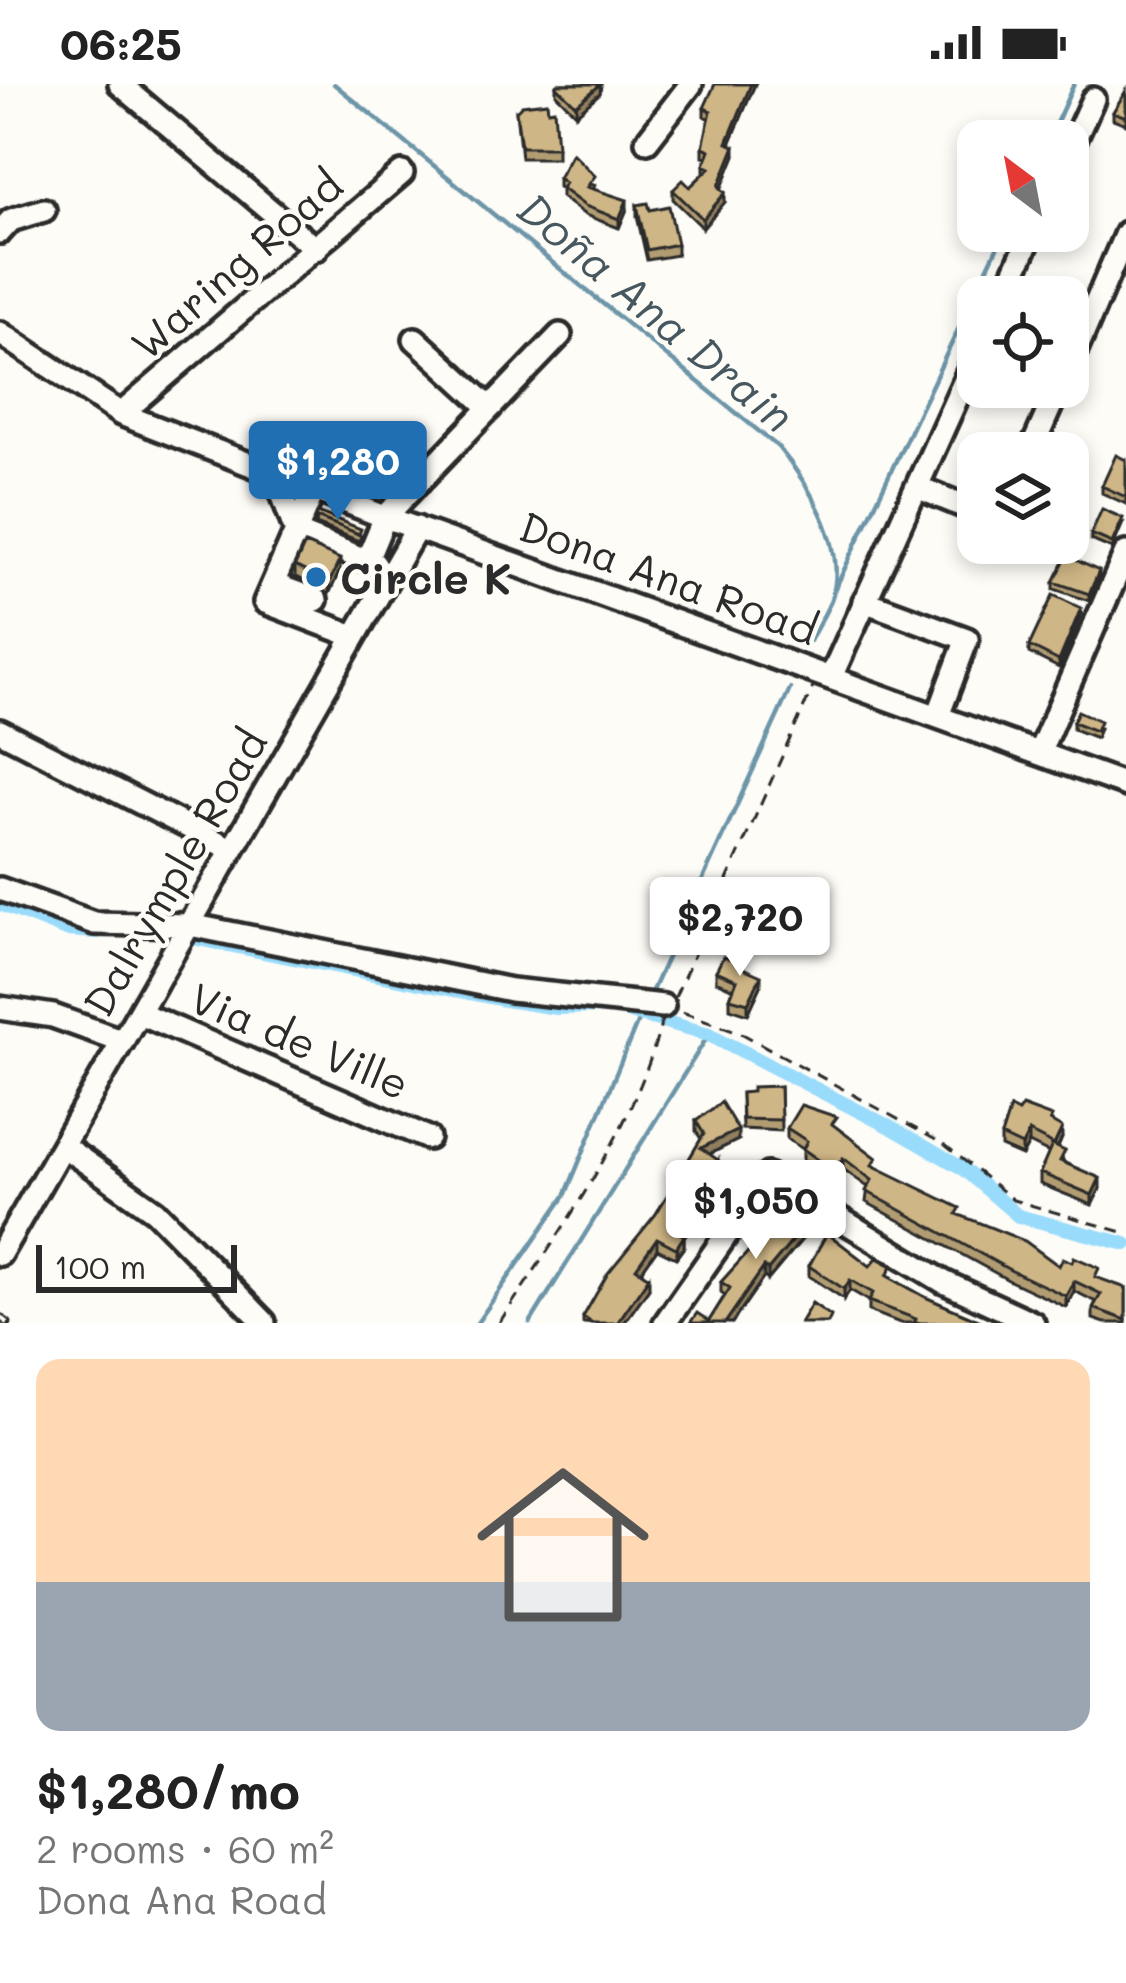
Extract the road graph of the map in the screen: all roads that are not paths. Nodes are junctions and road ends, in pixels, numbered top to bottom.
1 (120, 84) edge
2 (692, 84) edge
3 (1093, 99) dead end
4 (1083, 120) edge
5 (646, 141) dead end
6 (402, 173) dead end
7 (44, 210) dead end
8 (0, 232) edge
9 (1126, 233) edge
10 (316, 249) junction
11 (1089, 320) edge
12 (560, 335) dead end
13 (415, 339) dead end
14 (3, 342) edge
15 (957, 398) edge
16 (490, 409) junction
17 (121, 414) junction
18 (275, 474) junction
19 (916, 487) junction
20 (339, 499) junction
21 (957, 504) edge
22 (385, 517) junction
23 (417, 528) junction
24 (329, 536) junction
25 (1126, 553) edge
26 (367, 560) junction
27 (392, 572) junction
28 (273, 584) junction
29 (316, 601) dead end
30 (864, 601) junction
31 (354, 636) junction
32 (825, 675) junction
33 (938, 716) junction
34 (0, 731) edge
35 (1039, 753) junction
36 (1126, 785) edge
37 (231, 849) junction
38 (0, 889) edge
39 (190, 925) junction
40 (0, 1008) edge
41 (664, 1012) road end
42 (142, 1014) junction
43 (123, 1041) junction
44 (428, 1138) dead end
45 (63, 1147) junction
46 (0, 1254) edge
47 (264, 1322) edge
48 (665, 1323) edge
49 (1033, 1323) edge

1 - 10 street
2 - 5 street
3 - 4 street
6 - 10 street, Waring Road
7 - 8 street
9 - 11 street
10 - 17 street, Waring Road
12 - 16 street
13 - 16 street
14 - 17 street, Dona Ana Road
15 - 19 street
16 - 22 street
17 - 18 street, Dona Ana Road
18 - 20 street, Dona Ana Road
18 - 24 street
19 - 21 street
19 - 30 street
20 - 22 street, Dona Ana Road
20 - 24 street
20 - 24 street
22 - 23 street, Dona Ana Road
22 - 26 street
23 - 27 street, Dalrymple Road
23 - 32 street, Dona Ana Road
24 - 26 street
24 - 28 street
25 - 35 street
26 - 27 street
27 - 31 street, Dalrymple Road
28 - 29 street
28 - 31 street
30 - 32 street
30 - 33 street
31 - 37 street, Dalrymple Road
32 - 33 street, Dona Ana Road
33 - 35 street, Dona Ana Road
34 - 37 street
35 - 36 street, Dona Ana Road
37 - 39 street, Dalrymple Road
38 - 39 street
39 - 41 street
39 - 42 street, Dalrymple Road
40 - 43 street
42 - 43 street, Dalrymple Road
42 - 44 street, Via de Ville
43 - 45 street, Dalrymple Road
45 - 46 street, Dalrymple Road
45 - 47 street
48 - 49 street

